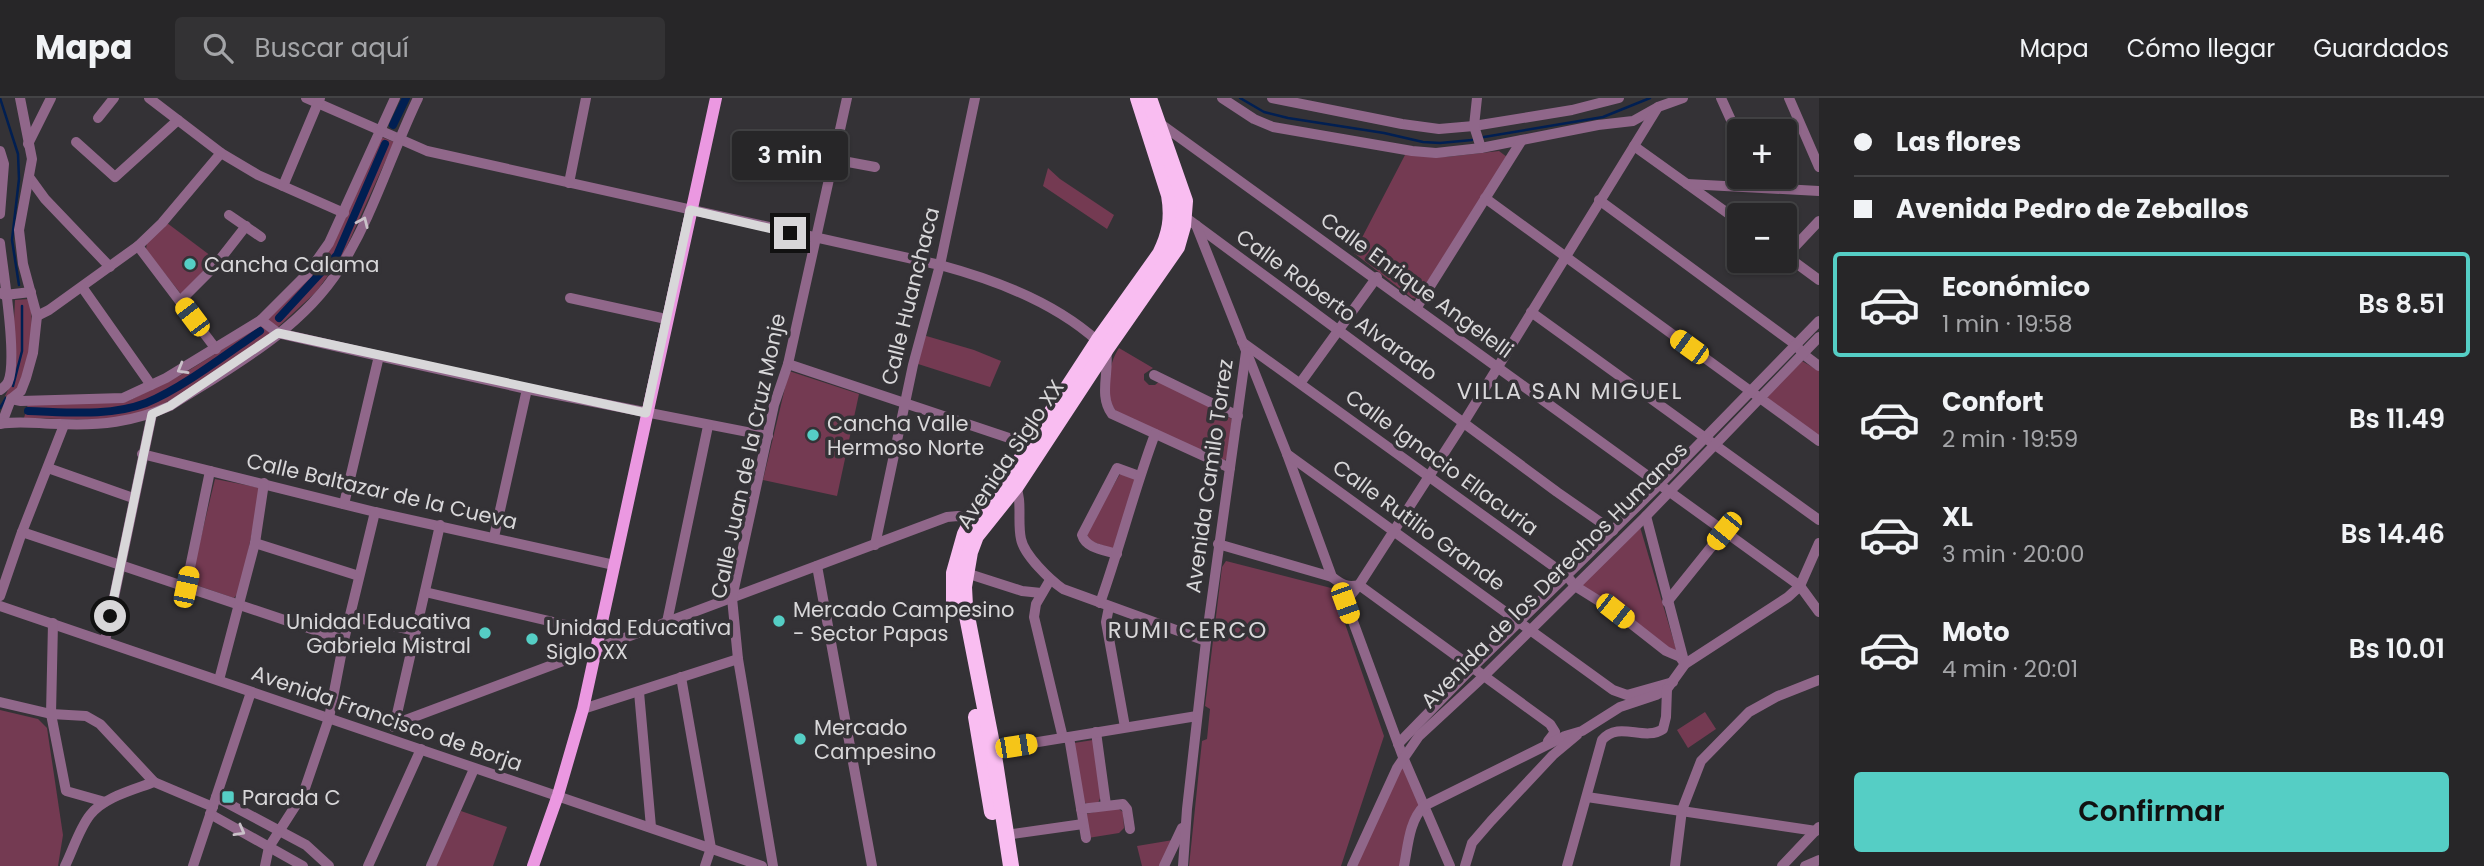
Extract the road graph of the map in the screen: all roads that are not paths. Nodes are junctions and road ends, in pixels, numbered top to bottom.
1 (20, 98) edge
2 (51, 98) edge
3 (114, 98) edge
4 (306, 98) edge
5 (395, 98) edge
6 (418, 98) edge
7 (586, 98) edge
8 (716, 98) edge
9 (847, 98) edge
10 (975, 98) edge
11 (1138, 98) edge
12 (1149, 98) edge
13 (1222, 98) edge
14 (1272, 98) edge
15 (1477, 98) edge
16 (1619, 98) edge
17 (1683, 98) edge
18 (1721, 98) edge
19 (1789, 98) edge
20 (155, 100) edge
21 (319, 101) edge
22 (1658, 107) junction
23 (98, 118) dead end
24 (1730, 119) edge
25 (178, 120) junction
26 (1155, 120) junction
27 (1474, 126) junction
28 (380, 131) junction
29 (399, 139) junction
30 (1522, 141) junction
31 (76, 142) dead end
32 (28, 144) junction
33 (1634, 146) junction
34 (1481, 148) junction
35 (0, 151) edge
36 (221, 153) junction
37 (832, 159) junction
38 (875, 167) dead end
39 (1819, 167) edge
40 (29, 177) junction
41 (1, 181) edge
42 (569, 183) junction
43 (1688, 184) junction
44 (282, 186) junction
45 (1727, 186) edge
46 (1780, 189) edge
47 (1819, 191) edge
48 (1485, 198) junction
49 (1599, 200) junction
50 (690, 210) junction
51 (1727, 212) edge
52 (344, 213) junction
53 (0, 214) edge
54 (229, 215) dead end
55 (1184, 219) junction
56 (1819, 221) edge
57 (246, 226) junction
58 (261, 237) dead end
59 (815, 239) junction
60 (0, 243) edge
61 (1797, 243) edge
62 (138, 246) junction
63 (1564, 256) junction
64 (1797, 264) edge
65 (940, 265) junction
66 (110, 267) junction
67 (1377, 277) junction
68 (1819, 280) edge
69 (82, 287) junction
70 (31, 292) junction
71 (3, 294) edge
72 (570, 298) dead end
73 (180, 301) junction
74 (1417, 307) junction
75 (1531, 312) junction
76 (37, 316) junction
77 (666, 319) junction
78 (261, 320) junction
79 (1819, 321) edge
80 (1339, 330) junction
81 (278, 333) junction
82 (1819, 337) edge
83 (1102, 345) junction
84 (1244, 347) junction
85 (216, 349) junction
86 (1799, 349) junction
87 (379, 356) junction
88 (1271, 362) junction
89 (788, 364) junction
90 (1819, 366) edge
91 (1496, 367) junction
92 (1255, 373) junction
93 (1154, 375) dead end
94 (1301, 382) junction
95 (151, 385) junction
96 (1, 388) edge
97 (527, 389) junction
98 (1755, 395) junction
99 (18, 397) junction
100 (904, 405) junction
101 (646, 413) junction
102 (152, 414) junction
103 (1238, 416) junction
104 (1464, 422) junction
105 (16, 423) junction
106 (1, 424) edge
107 (64, 425) junction
108 (708, 426) junction
109 (1155, 434) junction
110 (768, 436) junction
111 (1819, 440) edge
112 (1710, 441) junction
113 (1030, 445) junction
114 (142, 454) junction
115 (1287, 454) junction
116 (48, 468) junction
117 (1230, 468) junction
118 (210, 471) junction
119 (1139, 476) junction
120 (1427, 476) junction
121 (1012, 482) junction
122 (264, 483) junction
123 (1664, 488) junction
124 (133, 498) junction
125 (344, 504) junction
126 (375, 512) junction
127 (1646, 516) junction
128 (1819, 520) edge
129 (978, 523) junction
130 (440, 525) junction
131 (1392, 530) junction
132 (1613, 531) junction
133 (1724, 531) junction
134 (22, 532) junction
135 (494, 537) junction
136 (255, 543) junction
137 (1819, 543) edge
138 (1218, 544) junction
139 (875, 545) junction
140 (1117, 554) junction
141 (614, 565) junction
142 (119, 566) junction
143 (817, 566) junction
144 (966, 573) junction
145 (359, 576) junction
146 (1567, 576) junction
147 (1050, 580) junction
148 (1336, 581) junction
149 (1359, 585) junction
150 (1575, 586) junction
151 (1800, 586) junction
152 (186, 587) junction
153 (425, 592) junction
154 (1041, 593) junction
155 (0, 596) edge
156 (732, 597) junction
157 (1667, 602) junction
158 (1345, 603) junction
159 (238, 605) junction
160 (1105, 605) junction
161 (0, 606) edge
162 (1819, 612) edge
163 (350, 615) junction
164 (1521, 621) junction
165 (667, 622) junction
166 (53, 624) junction
167 (1532, 629) junction
168 (416, 631) junction
169 (600, 633) junction
170 (344, 640) junction
171 (105, 641) junction
172 (1206, 641) junction
173 (597, 648) junction
174 (738, 659) junction
175 (1685, 664) junction
176 (1474, 666) junction
177 (1485, 675) junction
178 (681, 677) junction
179 (219, 680) junction
180 (1819, 680) edge
181 (1670, 685) junction
182 (251, 692) junction
183 (639, 692) junction
184 (0, 702) edge
185 (583, 709) junction
186 (51, 714) junction
187 (1197, 716) junction
188 (329, 718) junction
189 (395, 724) junction
190 (1125, 727) junction
191 (1581, 731) junction
192 (1096, 732) junction
193 (1066, 737) junction
194 (390, 738) junction
195 (1398, 744) junction
196 (421, 749) junction
197 (1538, 749) junction
198 (987, 750) junction
199 (1402, 757) junction
200 (474, 769) junction
201 (154, 782) junction
202 (558, 795) junction
203 (1587, 797) junction
204 (105, 802) junction
205 (1106, 805) junction
206 (213, 806) junction
207 (1424, 806) junction
208 (1081, 809) junction
209 (1187, 809) junction
210 (1682, 810) junction
211 (1083, 824) junction
212 (651, 827) junction
213 (1130, 829) dead end
214 (1817, 829) edge
215 (279, 830) junction
216 (1006, 835) junction
217 (1086, 838) dead end
218 (269, 847) junction
219 (711, 848) junction
220 (1819, 860) edge
221 (65, 866) edge
222 (192, 866) edge
223 (265, 866) edge
224 (303, 866) edge
225 (329, 866) edge
226 (368, 866) edge
227 (431, 866) edge
228 (533, 866) edge
229 (705, 866) edge
230 (762, 866) edge
231 (773, 866) edge
232 (872, 866) edge
233 (1001, 866) edge
234 (1011, 866) edge
235 (1164, 866) edge
236 (1183, 866) edge
237 (1352, 866) edge
238 (1404, 866) edge
239 (1450, 866) edge
240 (1465, 866) edge
241 (1566, 866) edge
242 (1675, 866) edge
243 (1782, 866) edge
244 (1805, 866) edge

1 - 32 street
2 - 32 street
3 - 23 street
4 - 21 street
5 - 28 street
6 - 29 street
7 - 42 street
8 - 50 main road
9 - 37 street, Calle Juan de la Cruz Monje
10 - 65 street, Calle Huanchaca
11 - 55 highway, Avenida Siglo XX
12 - 26 highway, Avenida Siglo XX
13 - 34 street
14 - 27 street
15 - 27 street
16 - 27 street
17 - 22 street
18 - 24 street
19 - 39 street
20 - 25 street
21 - 28 street
21 - 44 street
22 - 30 street
22 - 33 street
25 - 31 street
25 - 36 street
26 - 55 highway, Avenida Siglo XX
26 - 67 street, Calle Enrique Angelelli
27 - 34 street
28 - 29 street
28 - 52 street
29 - 42 street
81 -> 29 street
30 - 34 street
30 - 48 street
32 - 40 street
33 - 43 street
33 - 49 street
35 - 41 street
36 - 44 street
36 - 62 street
37 - 38 street
37 - 59 street, Calle Juan de la Cruz Monje
40 - 66 street
40 - 70 street
41 - 53 street
42 - 50 street
43 - 45 street
43 - 51 street
44 - 52 street
46 - 47 street
48 - 63 street
48 - 74 street
49 - 63 street
49 - 86 street
50 - 59 street
50 - 77 main road
52 - 78 street
54 - 57 street
55 - 80 street, Calle Roberto Alvarado
55 - 83 highway, Avenida Siglo XX
55 - 84 street, Avenida Camilo Torrez
56 - 61 street
57 - 58 street
57 - 73 street
59 - 65 street
59 - 89 street, Calle Juan de la Cruz Monje
60 - 71 street
62 - 66 street
62 - 73 street
63 - 75 street
63 - 98 street
64 - 68 street
65 - 83 street
65 - 100 street, Calle Huanchaca
66 - 69 street
67 - 74 street, Calle Enrique Angelelli
67 - 80 street
69 - 76 street
69 - 95 street
70 - 71 street
70 - 76 street
71 - 96 street
72 - 77 street
73 - 85 street
74 - 91 street, Calle Enrique Angelelli
75 - 91 street
75 - 112 street
76 - 99 street
77 - 101 main road
78 - 81 street
78 - 85 street
79 - 86 street, Avenida de los Derechos Humanos
80 - 94 street
80 - 104 street, Calle Roberto Alvarado
81 - 87 street
81 - 102 street
82 - 86 street, Avenida de los Derechos Humanos
83 - 109 street
83 - 113 highway, Avenida Siglo XX
83 - 121 highway, Avenida Siglo XX
84 - 88 street, Calle Ignacio Ellacuria
84 - 92 street
84 - 103 street, Avenida Camilo Torrez
85 -> 95 street
86 - 90 street
86 - 98 street, Avenida de los Derechos Humanos
87 - 97 street
87 - 125 street
88 - 92 street
88 - 94 street, Calle Ignacio Ellacuria
89 - 100 street
89 - 110 street, Calle Juan de la Cruz Monje
91 - 104 street
91 - 123 street, Calle Enrique Angelelli
92 - 115 street
93 - 103 street
94 - 120 street, Calle Ignacio Ellacuria
95 - 99 street
97 - 101 street
97 - 135 street
98 - 111 street
98 - 112 street, Avenida de los Derechos Humanos
99 - 105 street
99 - 106 street
100 - 113 street
100 - 139 street, Calle Huanchaca
101 - 108 street
101 - 141 main road
102 - 107 street
102 - 114 street
103 - 117 street, Avenida Camilo Torrez
104 - 120 street
104 - 132 street, Calle Roberto Alvarado
105 - 106 street
105 - 107 street
107 - 116 street
108 - 110 street
108 - 165 street
109 - 117 street
109 - 119 street
110 - 156 street, Calle Juan de la Cruz Monje
112 - 123 street, Avenida de los Derechos Humanos
112 - 128 street
113 - 121 highway, Avenida Siglo XX
114 - 118 street, Calle Baltazar de la Cueva
114 - 124 street
115 - 131 street, Calle Rutilio Grande
115 - 148 street
116 - 124 street
116 - 134 street
117 - 138 street, Avenida Camilo Torrez
118 - 122 street, Calle Baltazar de la Cueva
118 - 152 street
119 - 140 street
119 - 140 street
120 - 131 street
120 - 146 street, Calle Ignacio Ellacuria
121 - 129 highway, Avenida Siglo XX
121 - 147 street
122 - 125 street, Calle Baltazar de la Cueva
122 - 136 street
123 - 127 street, Avenida de los Derechos Humanos
123 - 132 street, Avenida de los Derechos Humanos
123 - 133 street, Calle Enrique Angelelli
124 - 142 street
125 - 126 street, Calle Baltazar de la Cueva
126 - 130 street, Calle Baltazar de la Cueva
126 - 145 street
127 - 150 street, Avenida de los Derechos Humanos
127 - 157 street
129 - 139 street
129 - 144 highway, Avenida Siglo XX
129 - 198 highway, Avenida Siglo XX
130 - 135 street, Calle Baltazar de la Cueva
130 - 153 street
131 - 149 street
131 - 164 street, Calle Rutilio Grande
132 - 146 street, Avenida de los Derechos Humanos
133 - 151 street, Calle Enrique Angelelli
133 - 157 street
134 - 142 street
134 - 155 street
135 - 141 street, Calle Baltazar de la Cueva
136 - 145 street
136 - 159 street
137 - 151 street
138 - 148 street
138 - 172 street, Avenida Camilo Torrez
139 - 143 street
140 - 160 street
141 - 169 main road
142 - 152 street
142 - 171 street
143 - 156 street
143 - 232 street
144 - 154 street
144 - 198 highway, Avenida Siglo XX
145 - 163 street
146 - 150 street, Calle Ignacio Ellacuria
146 - 164 street, Avenida de los Derechos Humanos
147 - 154 street
147 - 160 street
148 - 149 street
148 - 158 street
149 - 158 street
149 - 176 street
150 - 167 street, Avenida de los Derechos Humanos
150 - 175 street, Calle Ignacio Ellacuria
151 - 162 street, Calle Enrique Angelelli
151 - 175 street
152 - 159 street
153 - 168 street
153 - 169 street
154 - 193 street
156 - 165 street
156 - 174 street, Calle Juan de la Cruz Monje
157 - 175 street
158 - 195 street
159 - 170 street
159 - 179 street
160 - 172 street
160 - 190 street
161 - 166 street, Avenida Francisco de Borja
163 - 168 street
163 - 170 street
164 - 167 street, Calle Rutilio Grande
164 - 176 street, Avenida de los Derechos Humanos
165 - 173 street
166 - 171 street, Avenida Francisco de Borja
166 - 186 street
167 - 177 street, Avenida de los Derechos Humanos
167 - 181 street, Calle Rutilio Grande
168 - 189 street
169 - 173 main road
170 - 188 street
171 - 179 street, Avenida Francisco de Borja
172 - 187 street, Avenida Camilo Torrez
173 - 185 main road
173 - 189 street
174 - 178 street
174 - 231 street, Calle Juan de la Cruz Monje
175 - 181 street
176 - 177 street
176 - 195 street, Avenida de los Derechos Humanos
177 - 197 street
177 - 199 street, Avenida de los Derechos Humanos
178 - 183 street
178 - 219 street
179 - 182 street, Avenida Francisco de Borja
180 - 210 street
181 - 191 street
181 - 203 street
182 - 188 street, Avenida Francisco de Borja
182 - 206 street
183 - 185 street
183 - 212 street
184 - 186 street
185 - 202 main road
186 - 201 street
186 - 204 street
187 - 190 street
187 - 209 street, Avenida Camilo Torrez
188 - 194 street, Avenida Francisco de Borja
188 - 215 street
189 - 194 street
190 - 192 street
191 - 197 street
191 - 240 street
192 - 193 street
192 - 205 street
193 - 198 street
193 - 208 street
194 - 196 street, Avenida Francisco de Borja
195 - 199 street
196 - 200 street, Avenida Francisco de Borja
196 - 226 street
197 - 207 street
198 - 216 highway, Avenida Siglo XX
198 - 233 highway, Avenida Siglo XX
199 - 207 street
199 - 237 street, Avenida de los Derechos Humanos
200 - 202 street, Avenida Francisco de Borja
200 - 227 street
201 - 204 street
201 - 206 street
202 - 212 street, Avenida Francisco de Borja
202 - 228 main road
203 - 210 street
203 - 241 street
204 - 221 street
205 - 208 street
205 - 213 street
206 - 215 street
206 -> 218 street
206 - 222 street
207 - 238 street
207 - 239 street
208 - 211 street
209 - 235 street
209 - 236 street, Avenida Camilo Torrez
210 - 214 street
210 - 242 street
211 - 216 street
211 - 217 street
212 - 219 street, Avenida Francisco de Borja
214 - 243 street
215 - 218 street
215 - 225 street
216 - 234 highway, Avenida Siglo XX
218 - 223 street
218 - 224 street
219 - 229 street
219 - 230 street, Avenida Francisco de Borja
220 - 244 street

